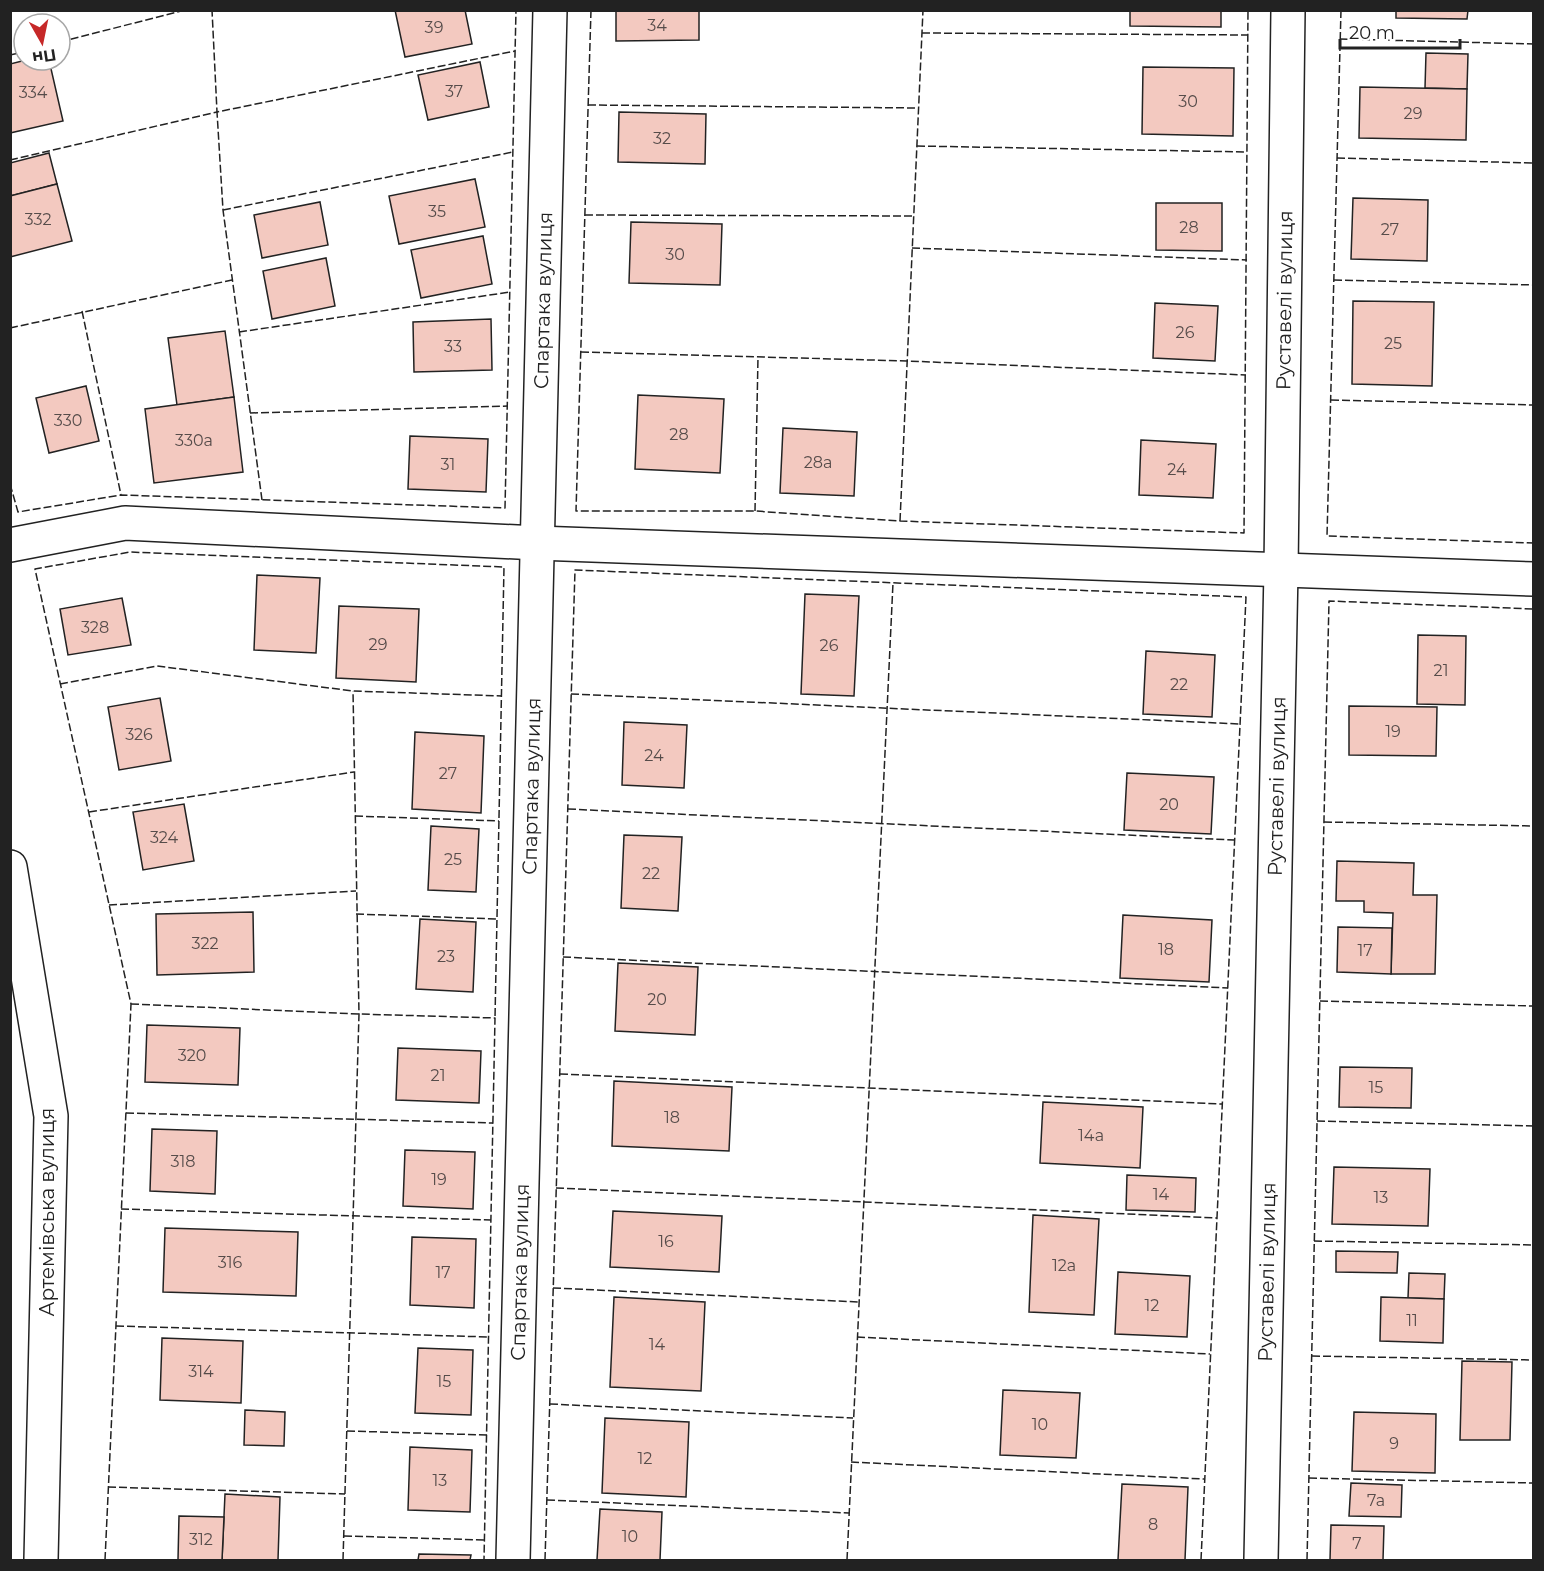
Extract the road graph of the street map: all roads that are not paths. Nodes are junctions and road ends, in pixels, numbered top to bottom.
1 (550, 10) edge
2 (1288, 10) edge
3 (537, 543) junction
4 (10, 545) edge
5 (1281, 570) junction
6 (1533, 579) edge
7 (10, 867) edge
8 (41, 1560) edge
9 (513, 1560) edge
10 (1261, 1560) edge

1 - 3 street, Спартака вулиця
2 - 5 street, Руставелі вулиця
3 - 4 street
3 - 5 street
3 - 9 street, Спартака вулиця
5 - 6 street
5 - 10 street, Руставелі вулиця
7 - 8 street, Артемівська вулиця

